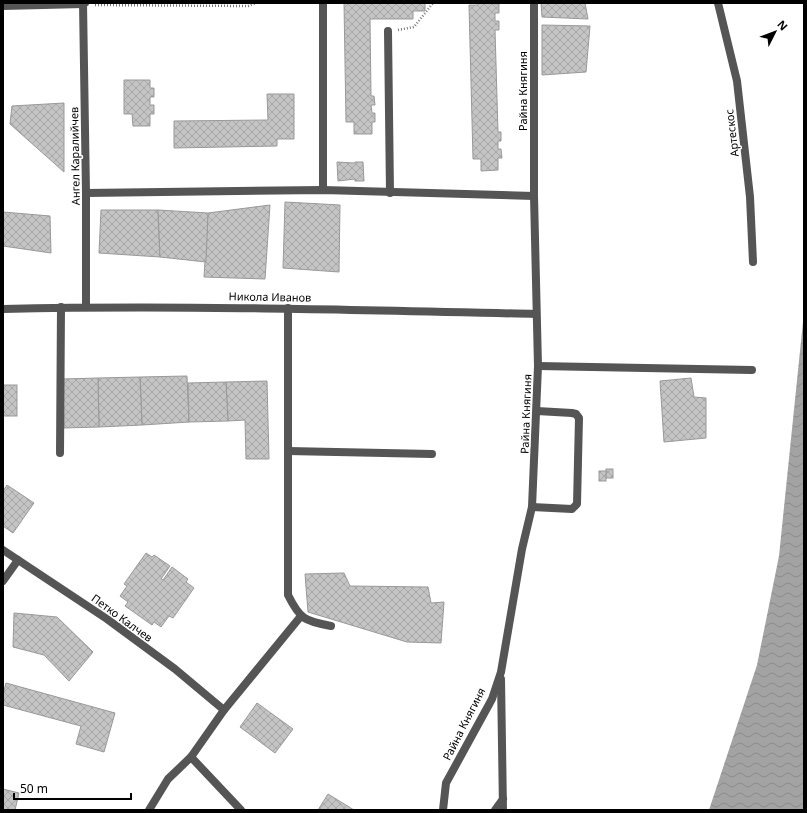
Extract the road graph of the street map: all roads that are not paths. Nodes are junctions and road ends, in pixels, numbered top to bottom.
1 (323, 3) edge
2 (534, 3) edge
3 (718, 3) edge
4 (84, 4) edge
5 (3, 6) edge
6 (388, 31) road end
7 (323, 190) junction
8 (86, 192) junction
9 (390, 193) junction
10 (534, 196) junction
11 (753, 262) dead end
12 (61, 307) junction
13 (86, 307) junction
14 (3, 308) edge
15 (288, 308) junction
16 (536, 314) junction
17 (538, 366) junction
18 (752, 370) dead end
19 (537, 411) junction
20 (288, 451) junction
21 (60, 453) dead end
22 (432, 454) dead end
23 (532, 507) junction
24 (3, 550) edge
25 (18, 560) junction
26 (3, 581) edge
27 (301, 616) junction
28 (331, 626) dead end
29 (501, 672) junction
30 (224, 710) junction
31 (191, 757) junction
32 (503, 799) junction
33 (149, 810) edge
34 (241, 810) edge
35 (443, 810) edge
36 (494, 810) edge
37 (503, 810) edge

1 - 7 street
2 - 10 street, Райна Княгиня
3 - 11 street, Артескос
4 - 5 street
4 - 8 street, Ангел Каралийчев
6 - 9 street
7 - 8 street
7 - 9 street
8 - 13 street, Ангел Каралийчев
9 - 10 street
10 - 16 street, Райна Княгиня
12 - 13 street, Никола Иванов
12 - 14 street, Никола Иванов
12 - 21 street
13 - 15 street, Никола Иванов
15 - 16 street, Никола Иванов
15 - 20 street
16 - 17 street, Райна Княгиня
17 - 18 street
17 - 19 street, Райна Княгиня
19 - 23 street, Райна Княгиня
19 - 23 street
20 - 22 street
20 - 27 street
23 - 29 street, Райна Княгиня
24 - 25 street, Петко Калчев
25 - 26 street
25 - 30 street, Петко Калчев
27 - 28 street
27 - 30 street
29 - 32 street
29 - 35 street, Райна Княгиня
30 - 31 street
31 - 33 street
31 - 34 street
32 - 36 street
32 - 37 street

